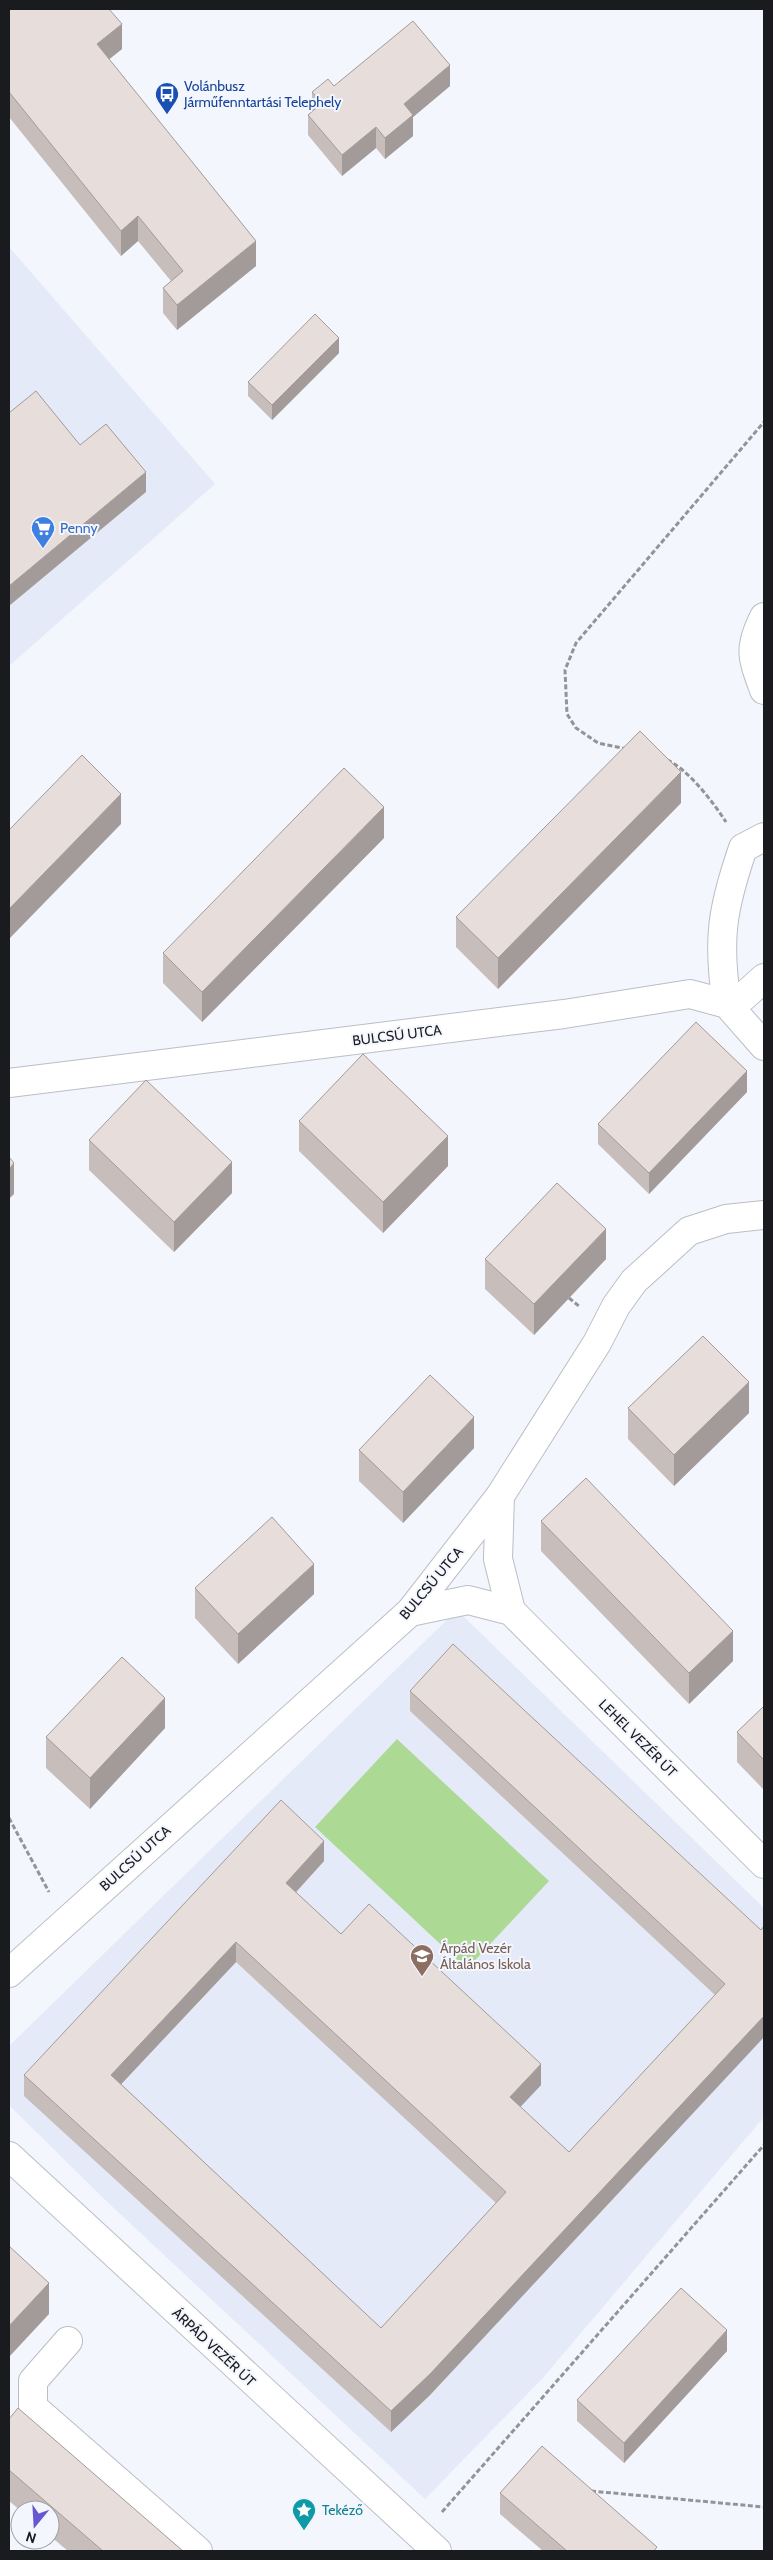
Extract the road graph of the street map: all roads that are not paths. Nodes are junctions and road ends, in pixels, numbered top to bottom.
1 (764, 617) edge
2 (764, 690) edge
3 (753, 842) edge
4 (764, 978) edge
5 (727, 1004) junction
6 (764, 1046) edge
7 (9, 1083) edge
8 (764, 1215) edge
9 (500, 1496) junction
10 (511, 1611) junction
11 (410, 1612) junction
12 (764, 1864) edge
13 (9, 1973) edge
14 (9, 2156) edge
15 (68, 2341) dead end
16 (421, 2546) edge
17 (198, 2551) edge

1 - 2 street
3 - 5 street
4 - 5 street
5 - 6 street
5 - 7 street, BULCSÚ UTCA
8 - 9 street, BULCSÚ UTCA
9 - 10 street
9 - 11 street, BULCSÚ UTCA
10 - 11 street
10 - 12 street, LEHEL VEZÉR ÚT
11 - 13 street, BULCSÚ UTCA
14 - 16 street, ÁRPÁD VEZÉR ÚT
15 - 17 street

